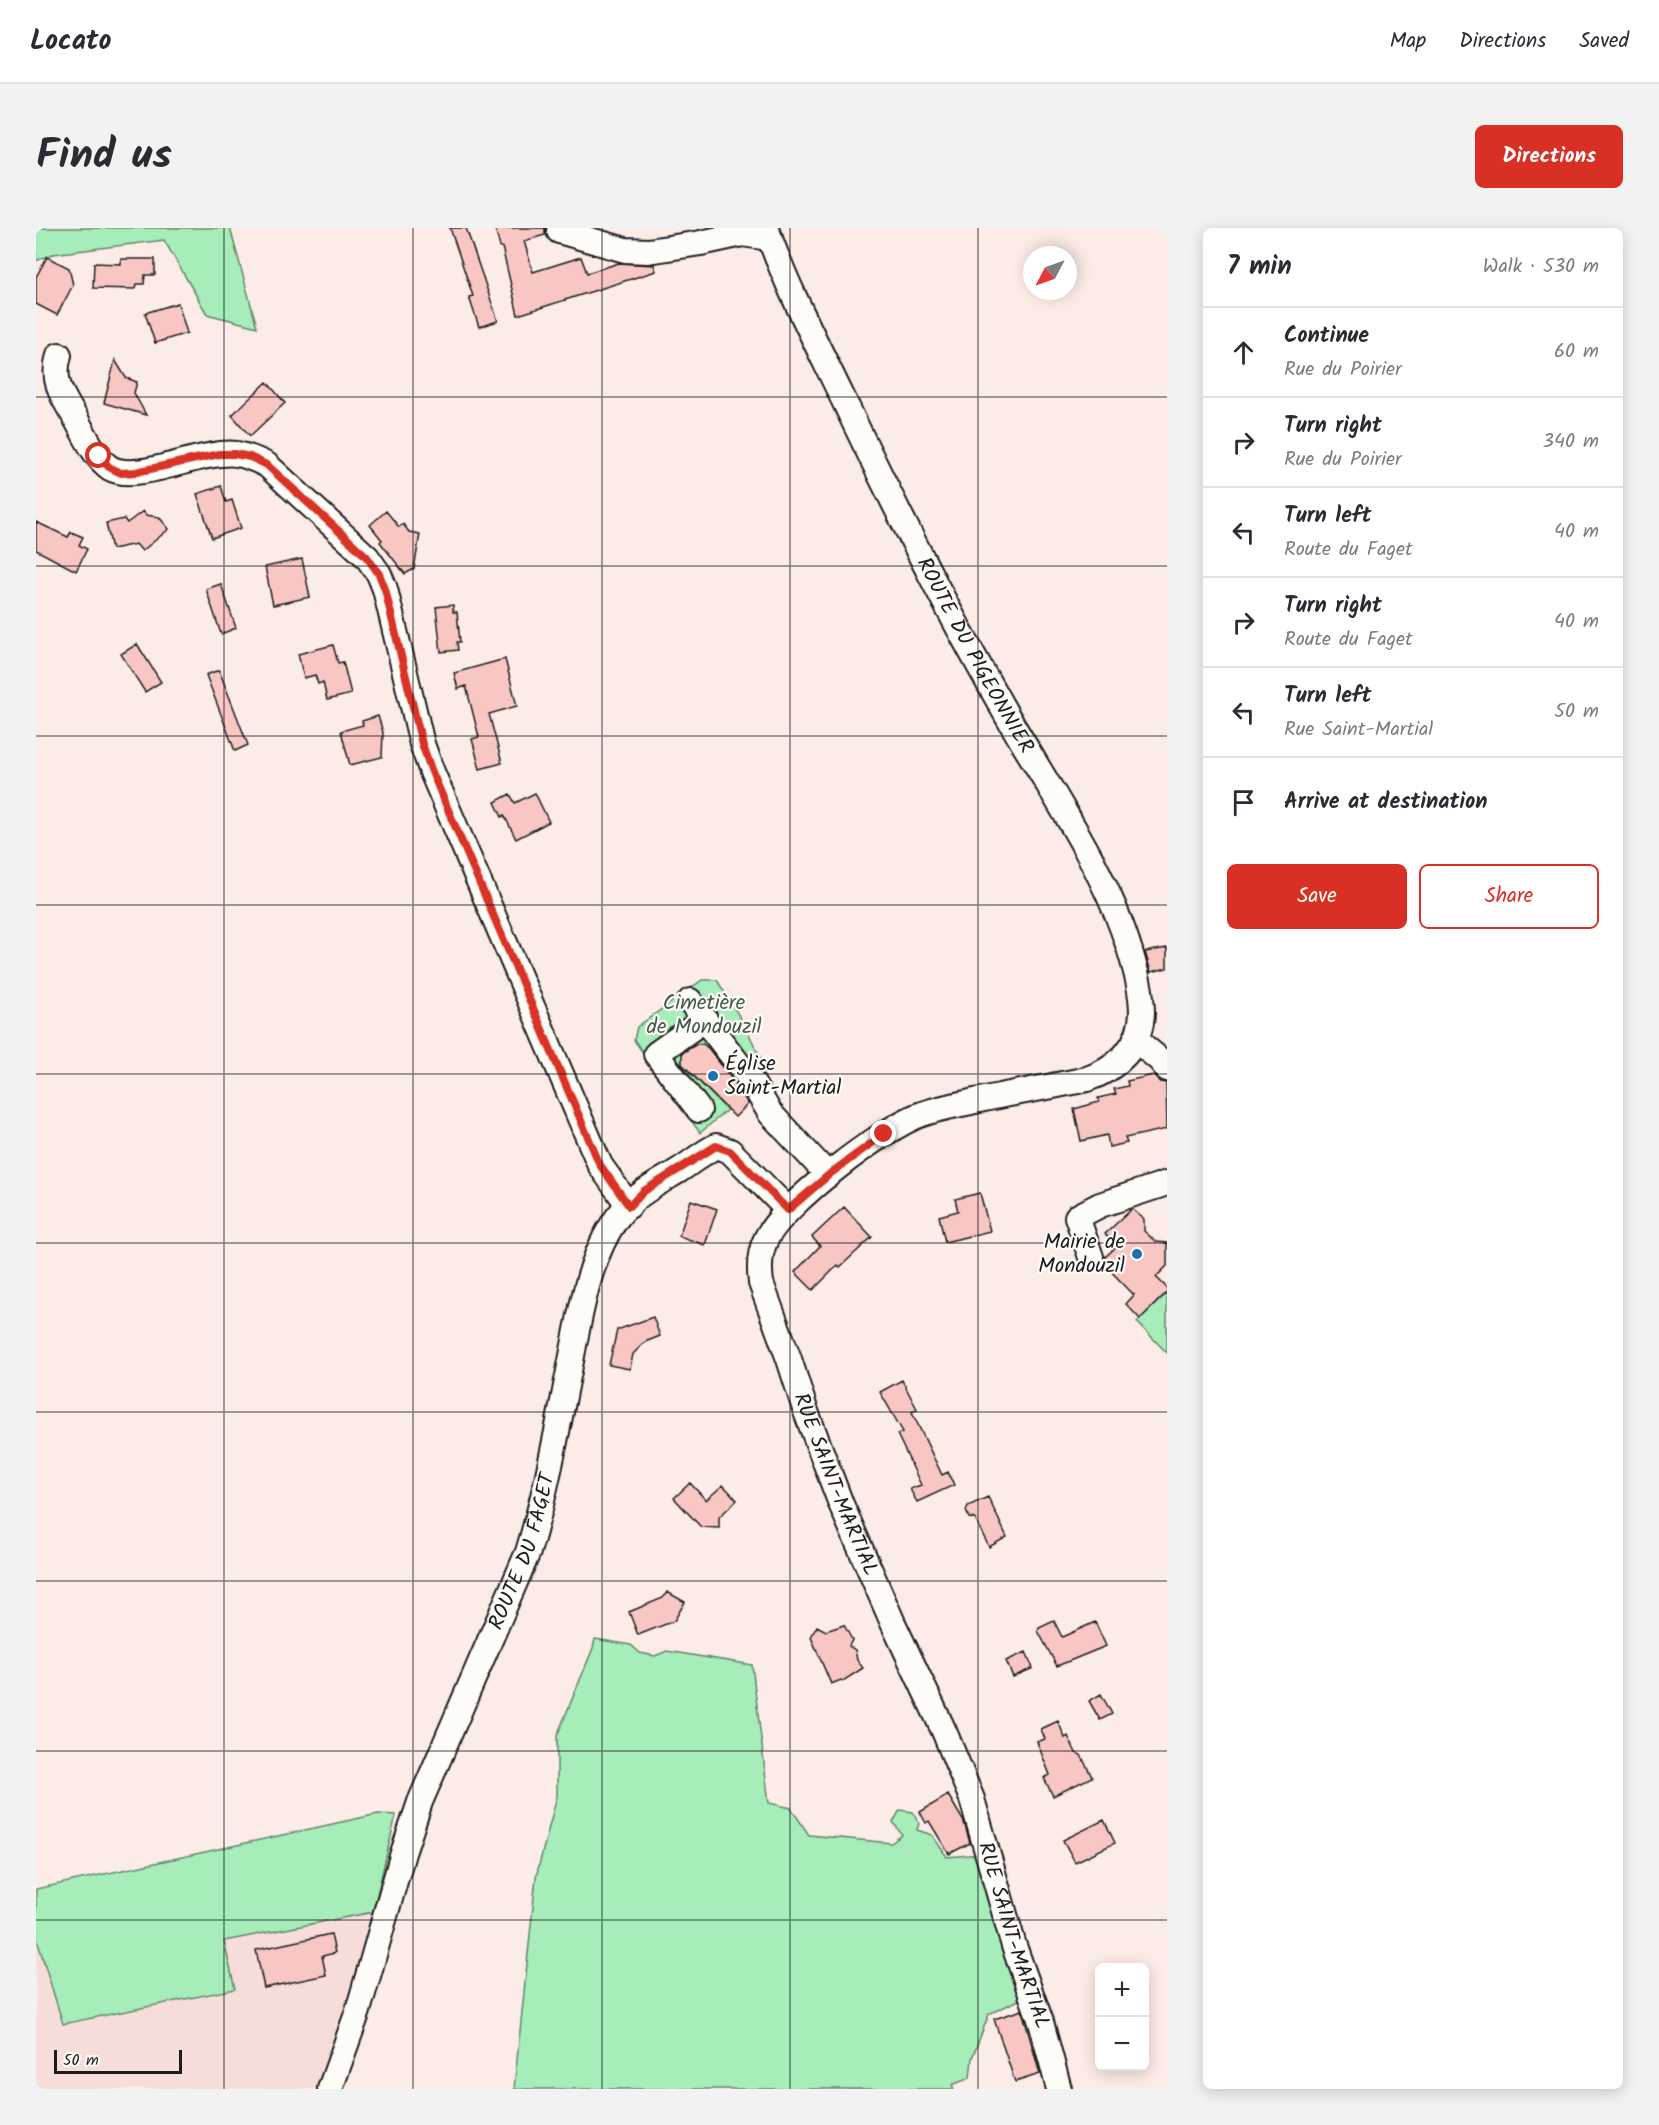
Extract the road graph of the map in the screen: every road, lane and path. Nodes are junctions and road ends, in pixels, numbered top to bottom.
1 (559, 231) dead end
2 (768, 233) edge
3 (725, 234) edge
4 (59, 356) dead end
5 (1136, 1040) junction
6 (1167, 1069) edge
7 (1102, 1074) joint
8 (699, 1110) dead end
9 (828, 1175) junction
10 (1167, 1183) edge
11 (788, 1210) junction
12 (623, 1212) junction
13 (1091, 1257) dead end
14 (330, 2089) edge
15 (1059, 2089) edge

1 - 3 street
2 - 3 street
2 - 5 street, ROUTE DU PIGEONNIER
4 - 12 street
5 - 6 street
5 - 7 street, ROUTE DU PIGEONNIER
7 - 9 street, RUE SAINT-MARTIAL
8 - 9 street
9 - 11 street, RUE SAINT-MARTIAL
10 - 13 street
11 - 12 street, ROUTE DU FAGET
11 - 15 street, RUE SAINT-MARTIAL
12 - 14 street, ROUTE DU FAGET

